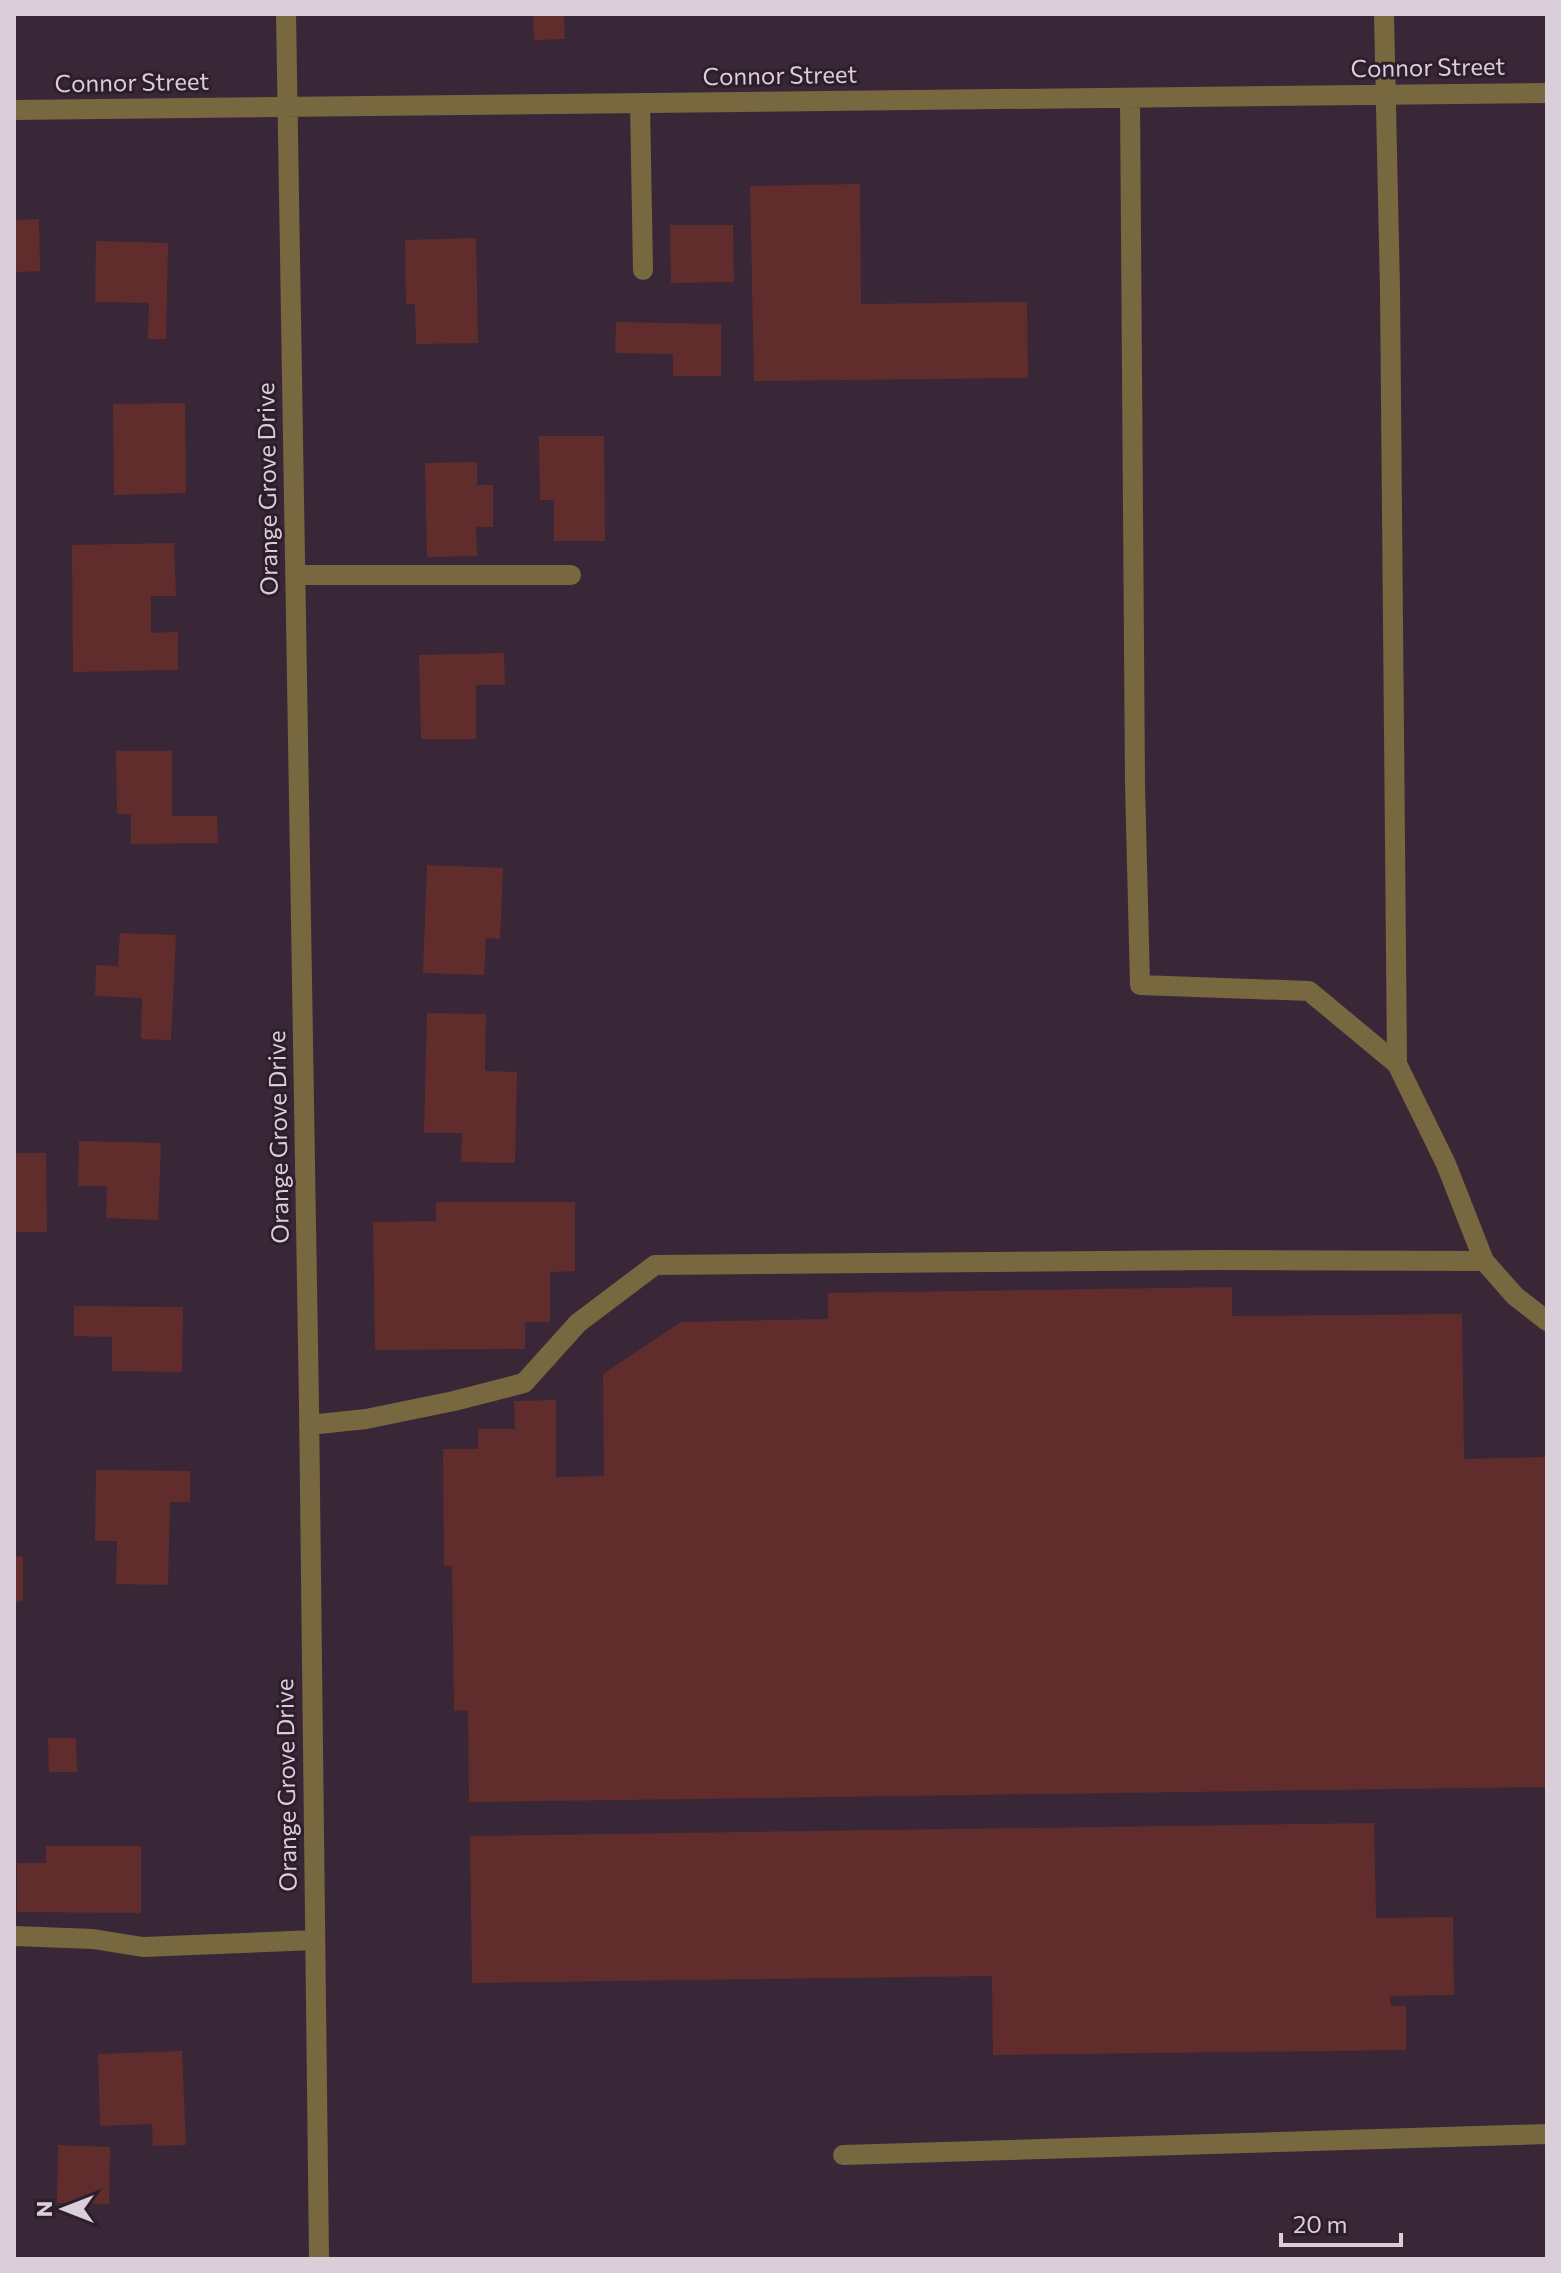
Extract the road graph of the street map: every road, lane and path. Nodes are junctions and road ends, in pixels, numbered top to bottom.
1 (286, 14) edge
2 (1384, 14) edge
3 (1547, 93) edge
4 (1386, 95) junction
5 (1130, 98) junction
6 (640, 103) junction
7 (287, 107) junction
8 (14, 110) edge
9 (643, 270) dead end
10 (295, 575) junction
11 (571, 575) dead end
12 (1397, 1064) junction
13 (1484, 1261) junction
14 (1547, 1321) edge
15 (309, 1425) junction
16 (14, 1936) edge
17 (315, 1940) junction
18 (1547, 2134) edge
19 (843, 2155) dead end
20 (319, 2259) edge

1 - 7 street, Orange Grove Drive
2 - 4 street
3 - 4 street, Connor Street
4 - 5 street, Connor Street
4 - 12 street
5 - 6 street, Connor Street
5 - 12 street
6 - 7 street, Connor Street
6 - 9 street
7 - 8 street, Connor Street
7 - 10 street, Orange Grove Drive
10 - 11 street
10 - 15 street, Orange Grove Drive
12 - 13 street
13 - 14 street
13 - 15 street
15 - 17 street, Orange Grove Drive
16 - 17 street
17 - 20 street, Orange Grove Drive
18 - 19 street

